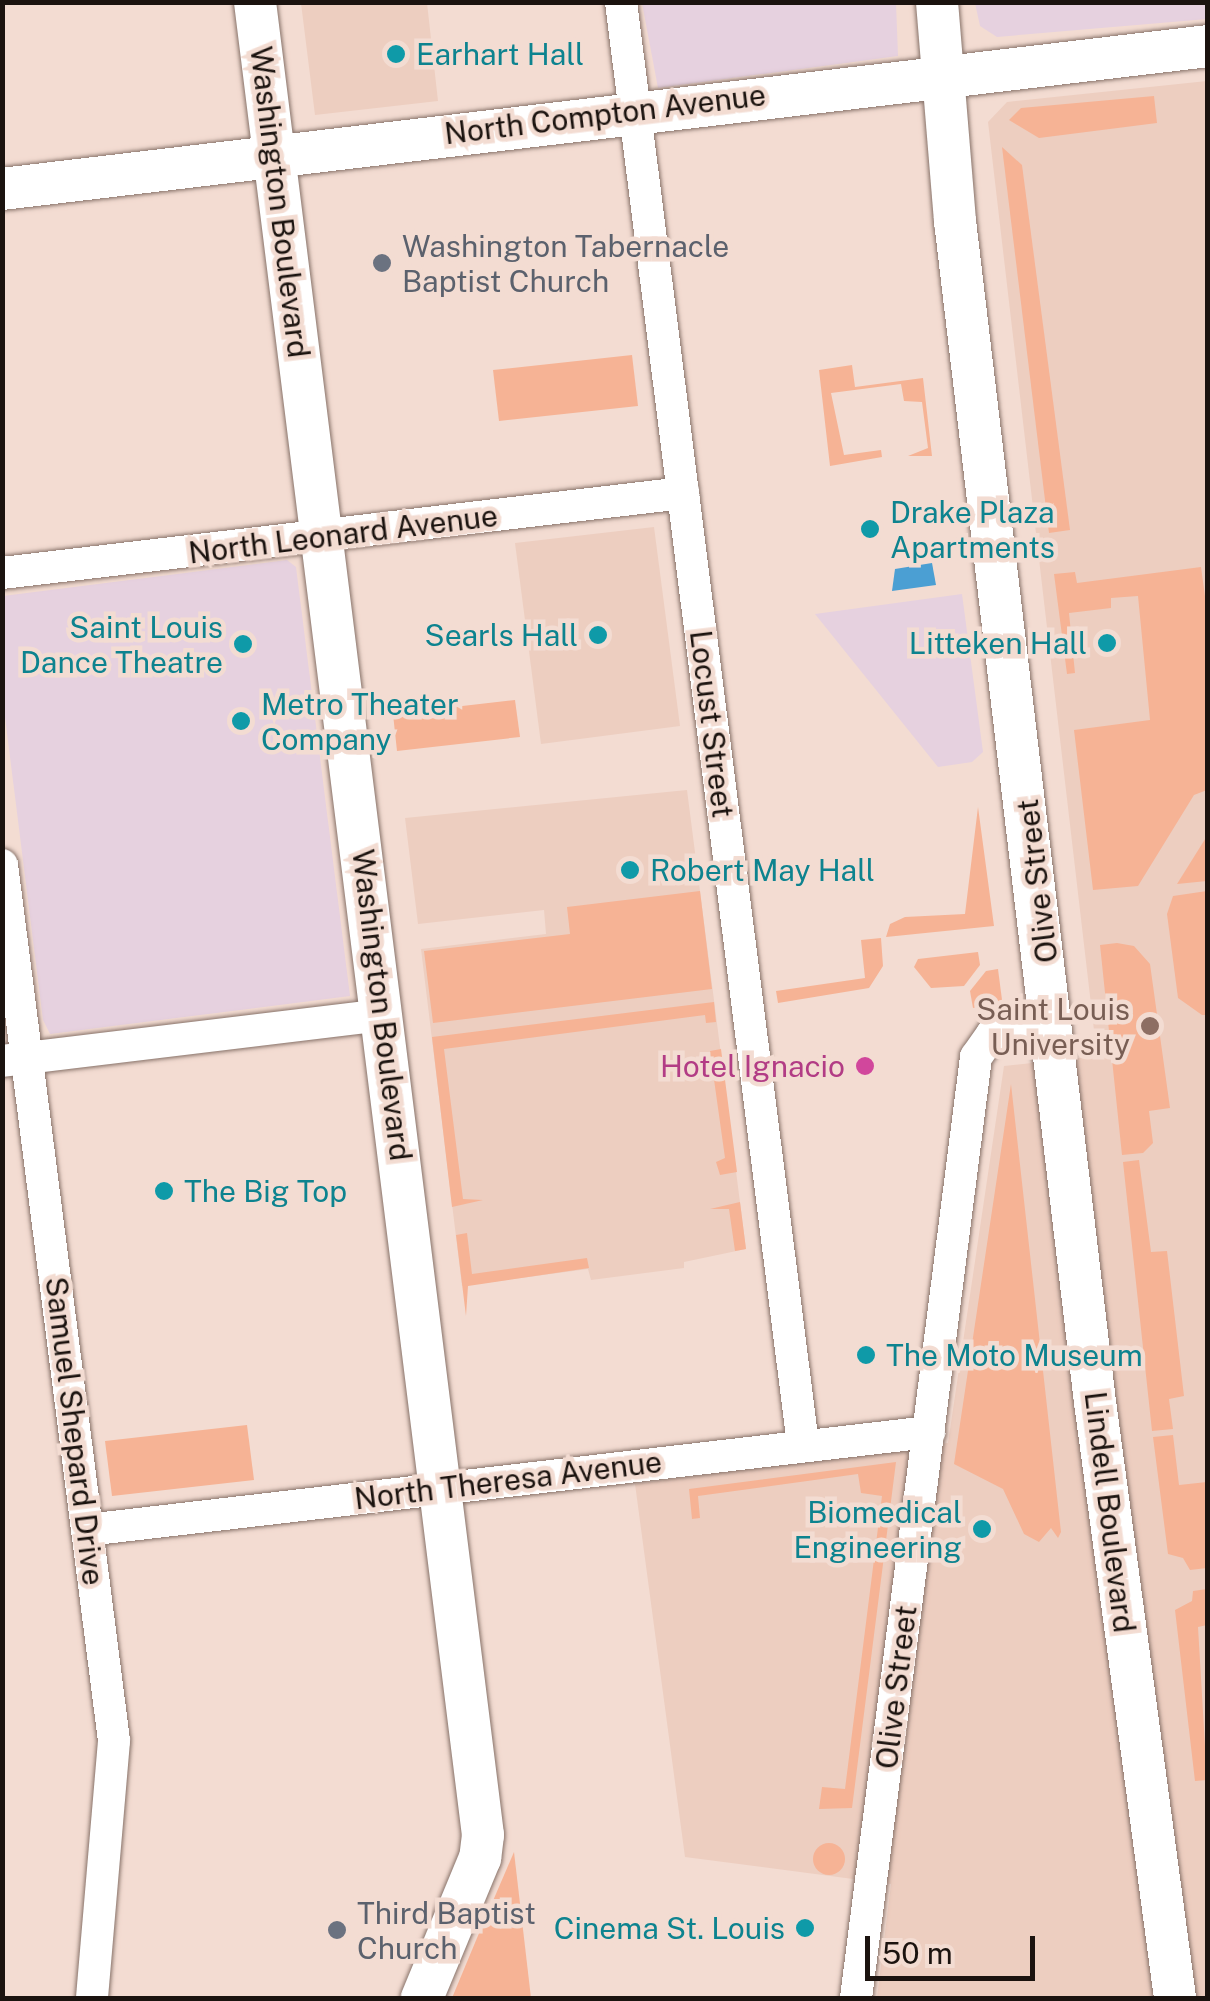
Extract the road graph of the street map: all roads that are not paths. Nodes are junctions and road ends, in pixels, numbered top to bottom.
1 (255, 2) edge
2 (621, 2) edge
3 (937, 2) edge
4 (1208, 46) edge
5 (941, 73) junction
6 (635, 111) junction
7 (274, 154) junction
8 (2, 189) edge
9 (683, 493) junction
10 (323, 537) junction
11 (2, 574) edge
12 (2, 865) edge
13 (384, 1015) junction
14 (1054, 1024) junction
15 (15, 1059) edge
16 (929, 1432) junction
17 (803, 1445) junction
18 (443, 1487) junction
19 (87, 1530) junction
20 (92, 1998) edge
21 (422, 1998) edge
22 (856, 1998) edge
23 (1175, 1998) edge

1 - 7 main road, Washington Boulevard
2 - 6 street, Locust Street
3 - 5 main road, Olive Street
4 - 5 main road, North Compton Avenue
5 - 6 main road, North Compton Avenue
5 - 14 main road, Olive Street
6 - 7 main road, North Compton Avenue
6 - 9 street, Locust Street
7 - 8 main road, North Compton Avenue
7 - 10 main road, Washington Boulevard
9 - 10 street, North Leonard Avenue
9 - 17 street, Locust Street
10 - 11 street, North Leonard Avenue
10 - 13 main road, Washington Boulevard
12 - 15 street, Samuel Shepard Drive
13 - 15 street
13 - 18 main road, Washington Boulevard
14 - 16 street, Olive Street
14 - 23 main road, Lindell Boulevard
15 - 19 street, Samuel Shepard Drive
16 - 17 street, North Theresa Avenue
16 - 22 street, Olive Street
17 - 18 street, North Theresa Avenue
18 - 19 street, North Theresa Avenue
18 - 21 main road, Washington Boulevard
19 - 20 street, Samuel Shepard Drive

